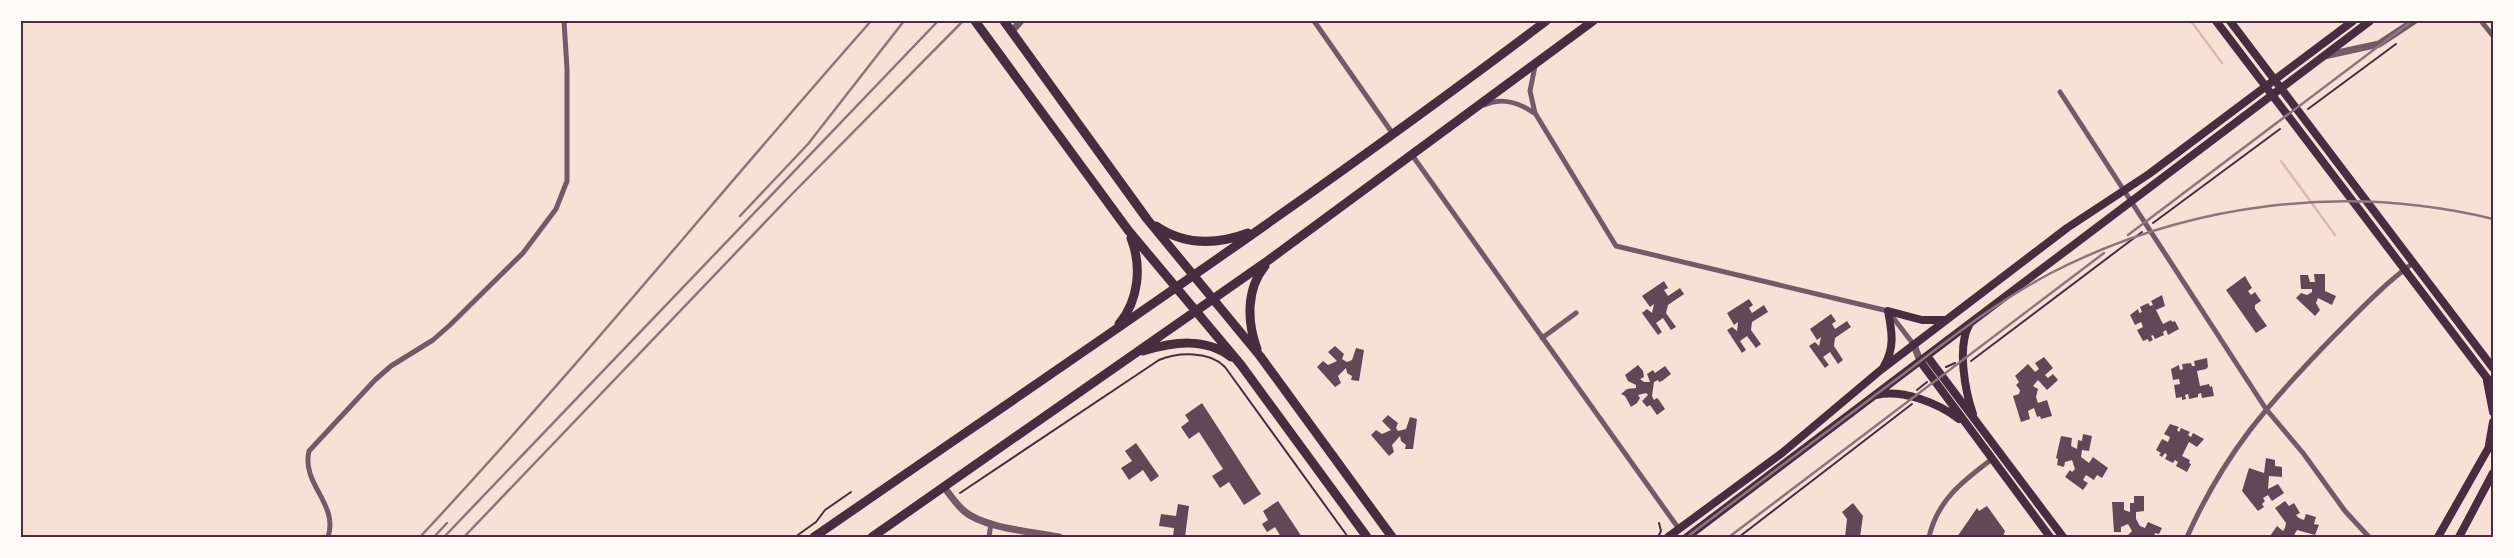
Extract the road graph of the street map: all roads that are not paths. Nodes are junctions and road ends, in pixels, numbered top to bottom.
1 (564, 21) edge
2 (975, 21) edge
3 (1004, 21) edge
4 (1021, 21) edge
5 (1314, 21) edge
6 (1546, 21) edge
7 (1593, 21) edge
8 (2216, 21) edge
9 (2230, 21) edge
10 (2353, 21) edge
11 (2370, 21) edge
12 (2414, 21) edge
13 (2481, 21) edge
14 (1011, 32) junction
15 (2493, 36) edge
16 (2324, 56) junction
17 (1536, 64) junction
18 (2275, 80) junction
19 (2266, 87) junction
20 (2281, 88) junction
21 (2060, 92) dead end
22 (2272, 95) junction
23 (1476, 108) junction
24 (1535, 113) junction
25 (1393, 134) junction
26 (1412, 155) junction
27 (2124, 190) junction
28 (2131, 201) junction
29 (1148, 219) junction
30 (1260, 228) junction
31 (1128, 230) junction
32 (1271, 259) junction
33 (2413, 263) junction
34 (2404, 269) junction
35 (1193, 276) junction
36 (1175, 287) junction
37 (1214, 299) junction
38 (1196, 310) junction
39 (1888, 311) junction
40 (1576, 314) dead end
41 (1947, 319) junction
42 (1970, 323) junction
43 (1113, 331) junction
44 (1542, 338) junction
45 (1914, 345) junction
46 (1131, 356) junction
47 (1260, 356) junction
48 (1927, 356) junction
49 (1920, 361) junction
50 (1240, 365) junction
51 (2491, 365) edge
52 (1882, 369) junction
53 (2485, 377) junction
54 (2493, 386) edge
55 (1874, 395) junction
56 (2266, 410) junction
57 (2493, 412) edge
58 (1975, 420) junction
59 (2493, 422) edge
60 (1967, 425) junction
61 (2493, 440) edge
62 (2488, 448) junction
63 (1992, 459) junction
64 (2493, 473) edge
65 (944, 487) junction
66 (991, 523) junction
67 (1679, 529) junction
68 (328, 537) edge
69 (814, 537) edge
70 (872, 537) edge
71 (988, 537) edge
72 (1059, 537) edge
73 (1366, 537) edge
74 (1392, 537) edge
75 (1668, 537) edge
76 (1686, 537) edge
77 (1929, 537) edge
78 (2050, 537) edge
79 (2063, 537) edge
80 (2187, 537) edge
81 (2369, 537) edge
82 (2438, 537) edge
83 (2458, 537) edge

1 - 68 street
2 - 31 main road
3 - 14 main road
4 - 14 street
5 - 25 street
6 - 25 main road
7 - 17 main road
8 - 19 main road
9 - 18 main road
10 - 18 main road
11 - 16 main road
12 - 16 street
13 - 15 street
14 - 29 main road
16 - 20 main road
17 - 23 main road
17 - 24 street
18 - 19 main road
18 - 20 main road
19 - 22 main road
19 - 27 main road
20 - 22 main road
20 - 33 main road
21 - 27 street
22 - 28 main road
22 - 34 main road
23 - 24 street
23 - 26 main road
24 - 39 street
25 - 30 main road
26 - 32 main road
26 - 44 street
27 - 28 street
27 - 41 main road
28 - 42 main road
28 - 56 street
29 - 30 main road
29 - 35 main road
30 - 35 main road
31 - 36 main road
31 - 43 main road
32 - 37 main road
32 - 47 main road
33 - 34 street
33 - 51 main road
34 - 53 main road
34 - 56 street
35 - 36 main road
35 - 37 main road
36 - 38 main road
36 - 43 main road
37 - 38 main road
37 - 47 main road
38 - 46 main road
38 - 50 main road
39 - 41 main road
39 - 45 street
39 - 52 main road
40 - 44 street
41 - 45 main road
42 - 48 main road
42 - 58 main road
43 - 69 main road
44 - 67 street
45 - 48 street
45 - 49 street
45 - 52 main road
46 - 50 main road
46 - 65 main road
47 - 74 main road
48 - 49 main road
48 - 58 main road
49 - 55 main road
49 - 60 main road
50 - 73 main road
52 - 67 main road
53 - 54 main road
53 - 57 main road
55 - 60 main road
55 - 76 main road
56 - 80 street
56 - 81 street
58 - 79 main road
59 - 62 main road
60 - 63 main road
61 - 62 main road
62 - 82 main road
63 - 77 street
63 - 78 main road
64 - 83 main road
65 - 66 street
65 - 70 main road
66 - 71 street
66 - 72 street
67 - 75 main road

